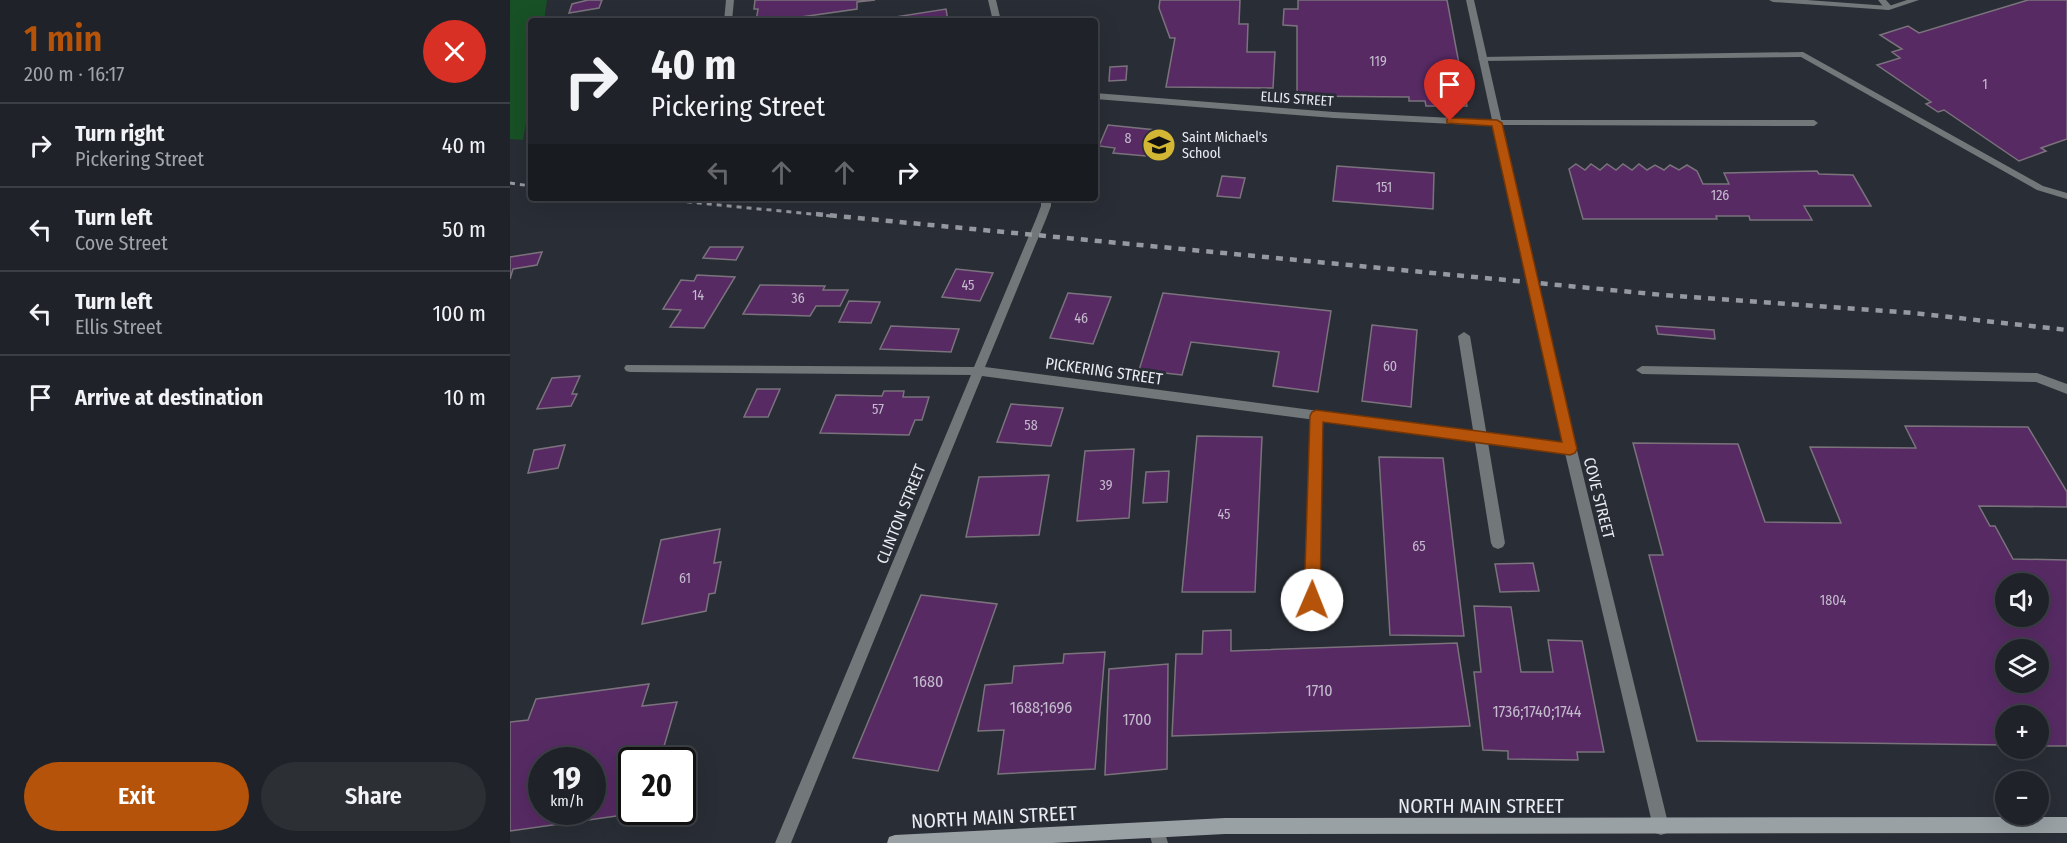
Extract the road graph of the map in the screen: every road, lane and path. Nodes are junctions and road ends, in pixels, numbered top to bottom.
1 (730, 0) edge
2 (992, 0) edge
3 (1470, 0) edge
4 (1773, 0) edge
5 (1882, 0) edge
6 (1915, 0) edge
7 (1889, 8) junction
8 (728, 18) edge
9 (996, 18) edge
10 (1482, 59) junction
11 (1098, 96) edge
12 (1497, 123) junction
13 (1814, 123) dead end
14 (2067, 196) edge
15 (1046, 201) edge
16 (1464, 336) dead end
17 (630, 368) dead end
18 (978, 370) junction
19 (1642, 370) dead end
20 (2067, 389) edge
21 (1316, 416) junction
22 (1479, 436) junction
23 (1570, 449) junction
24 (1498, 543) dead end
25 (1312, 600) dead end
26 (2067, 825) edge
27 (1661, 827) junction
28 (1158, 836) edge
29 (783, 843) edge
30 (895, 843) edge

1 - 8 street
2 - 9 street
3 - 10 street, COVE STREET
4 - 7 street
5 - 7 street
6 - 7 street
10 - 12 street, COVE STREET
10 - 14 street
11 - 12 street, ELLIS STREET
12 - 13 street, ELLIS STREET
12 - 23 street, COVE STREET
15 - 18 street, CLINTON STREET
16 - 22 street
17 - 18 street, PICKERING STREET
18 - 21 street, PICKERING STREET
18 - 29 street, CLINTON STREET
19 - 20 street
21 - 22 street, PICKERING STREET
21 - 25 street
22 - 23 street, PICKERING STREET
22 - 24 street
23 - 27 street, COVE STREET
26 - 27 main road, NORTH MAIN STREET
27 - 28 main road, NORTH MAIN STREET
28 - 30 main road, NORTH MAIN STREET

